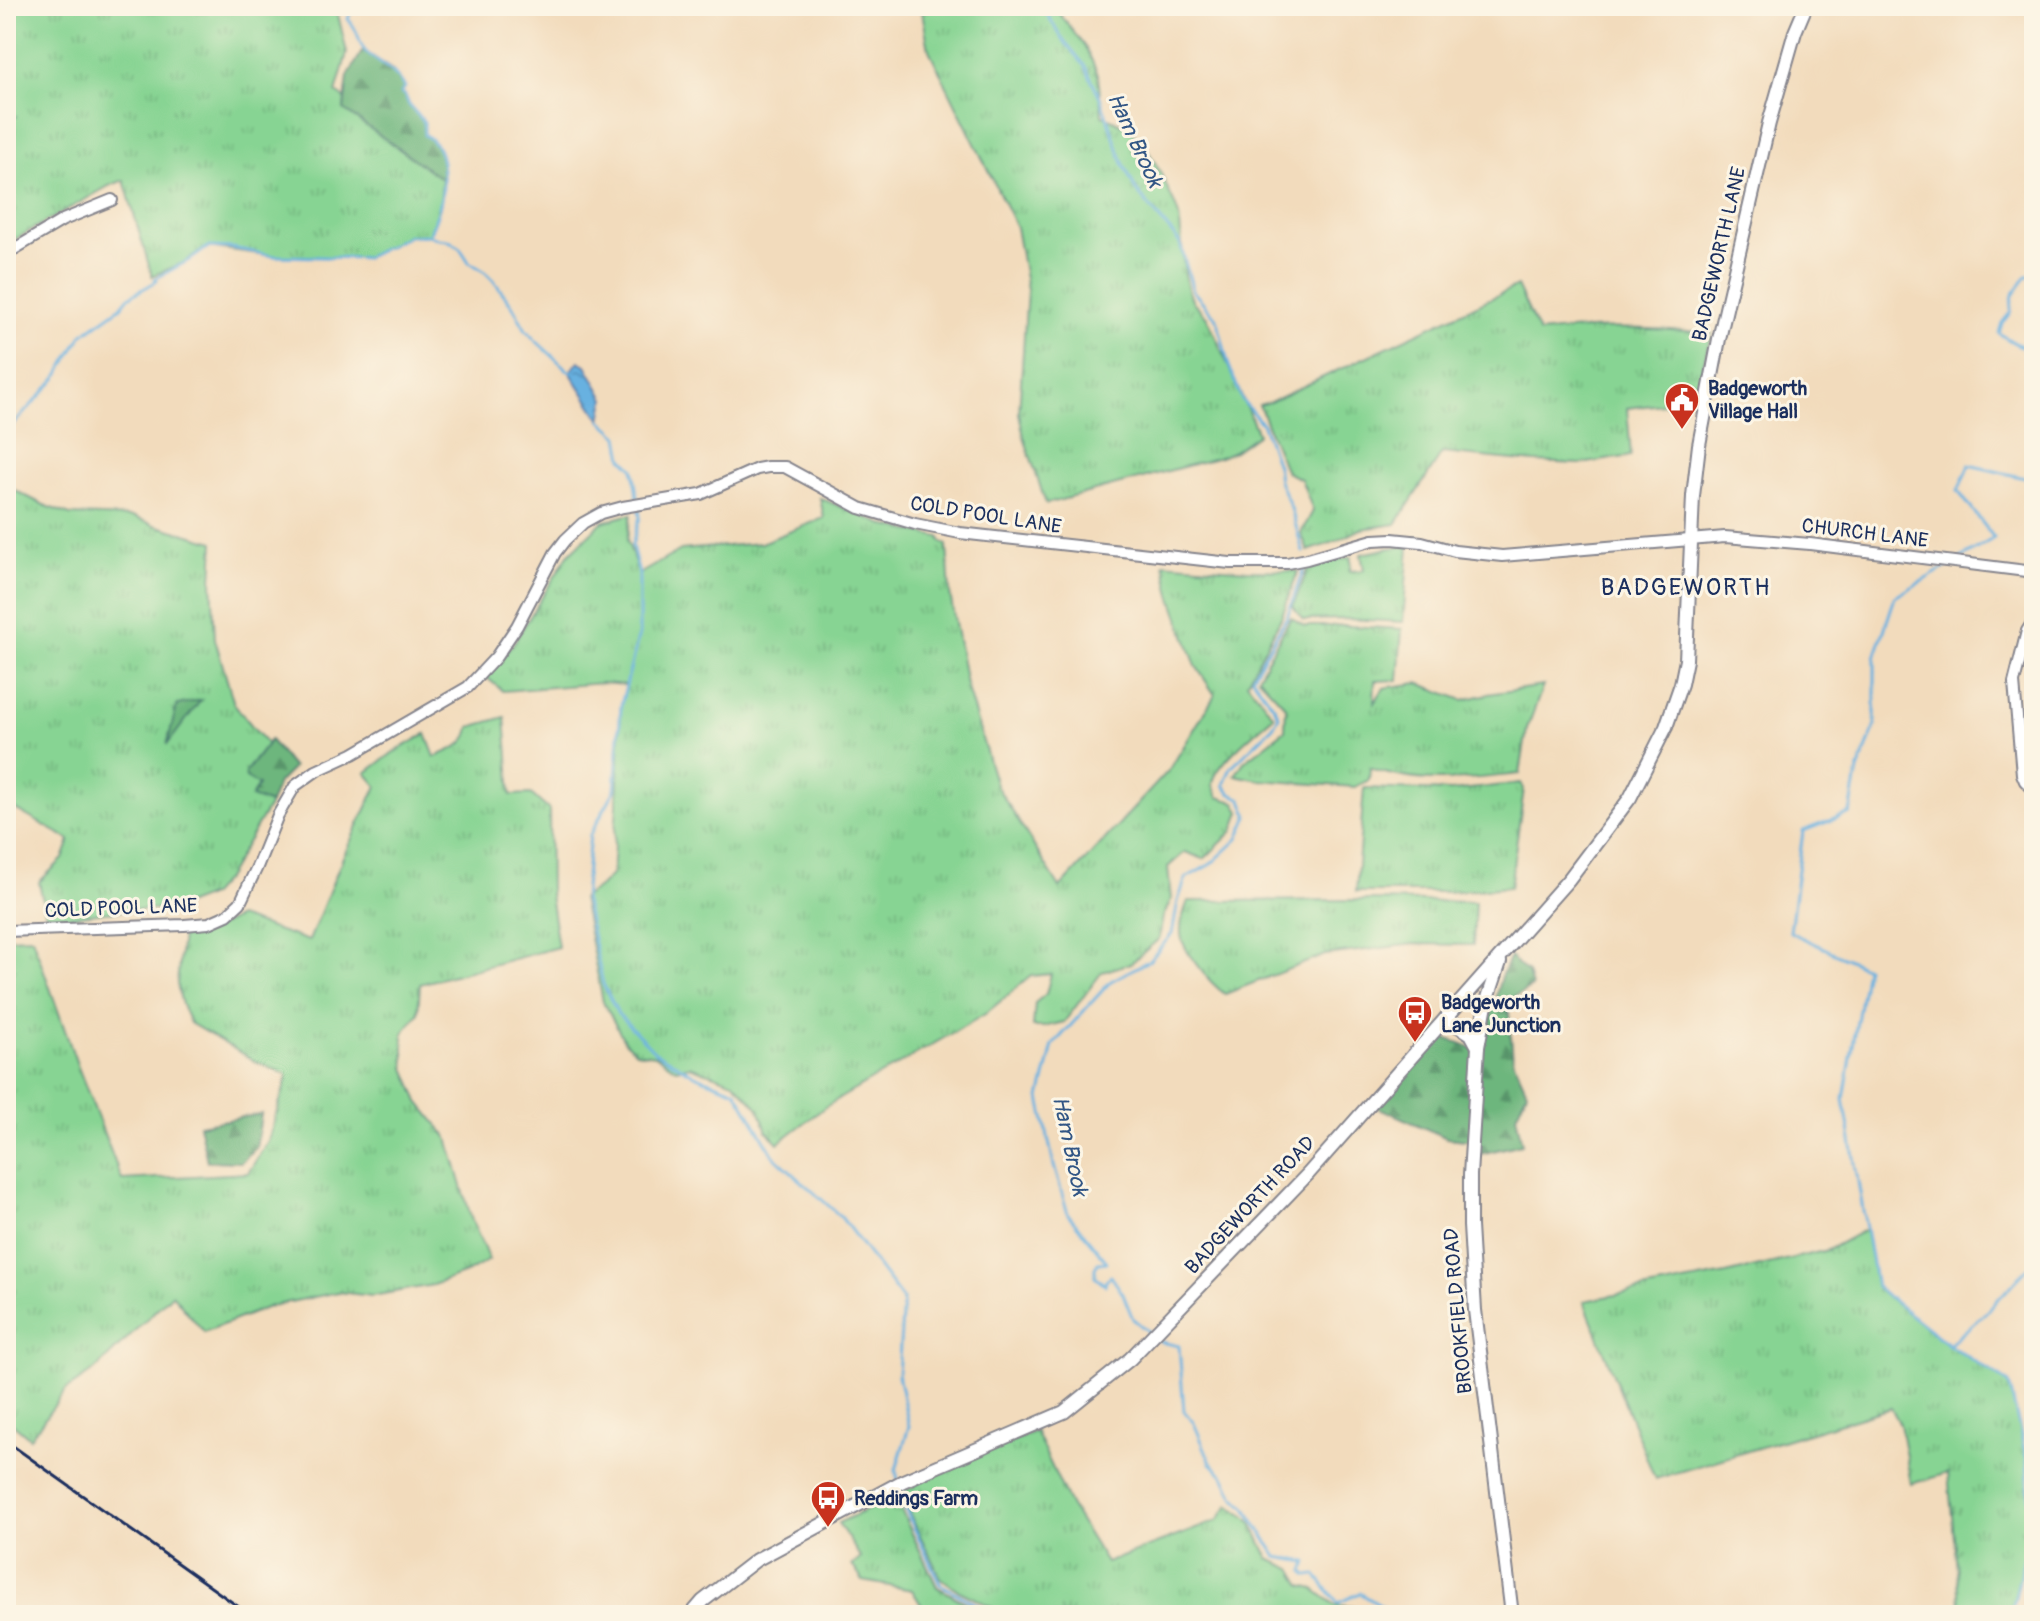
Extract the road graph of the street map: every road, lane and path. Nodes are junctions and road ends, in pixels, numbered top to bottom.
1 (1806, 6) edge
2 (112, 200) dead end
3 (6, 254) edge
4 (1692, 540) junction
5 (2034, 572) edge
6 (2034, 620) edge
7 (1686, 660) joint
8 (2034, 790) edge
9 (6, 931) edge
10 (1502, 956) junction
11 (1467, 994) junction
12 (1486, 1004) junction
13 (1446, 1018) junction
14 (1478, 1047) junction
15 (691, 1615) edge
16 (1512, 1615) edge

1 - 4 street, BADGEWORTH LANE
2 - 3 street
4 - 5 street, CHURCH LANE
4 - 7 street, BADGEWORTH LANE
4 - 9 street, COLD POOL LANE
6 - 8 street
7 - 10 street, BADGEWORTH ROAD
10 - 11 street, BADGEWORTH ROAD
10 - 12 street, BROOKFIELD ROAD
11 - 12 street
11 - 13 street, BADGEWORTH ROAD
12 - 14 street, BROOKFIELD ROAD
13 - 14 street
13 - 15 street, BADGEWORTH ROAD
14 - 16 street, BROOKFIELD ROAD

